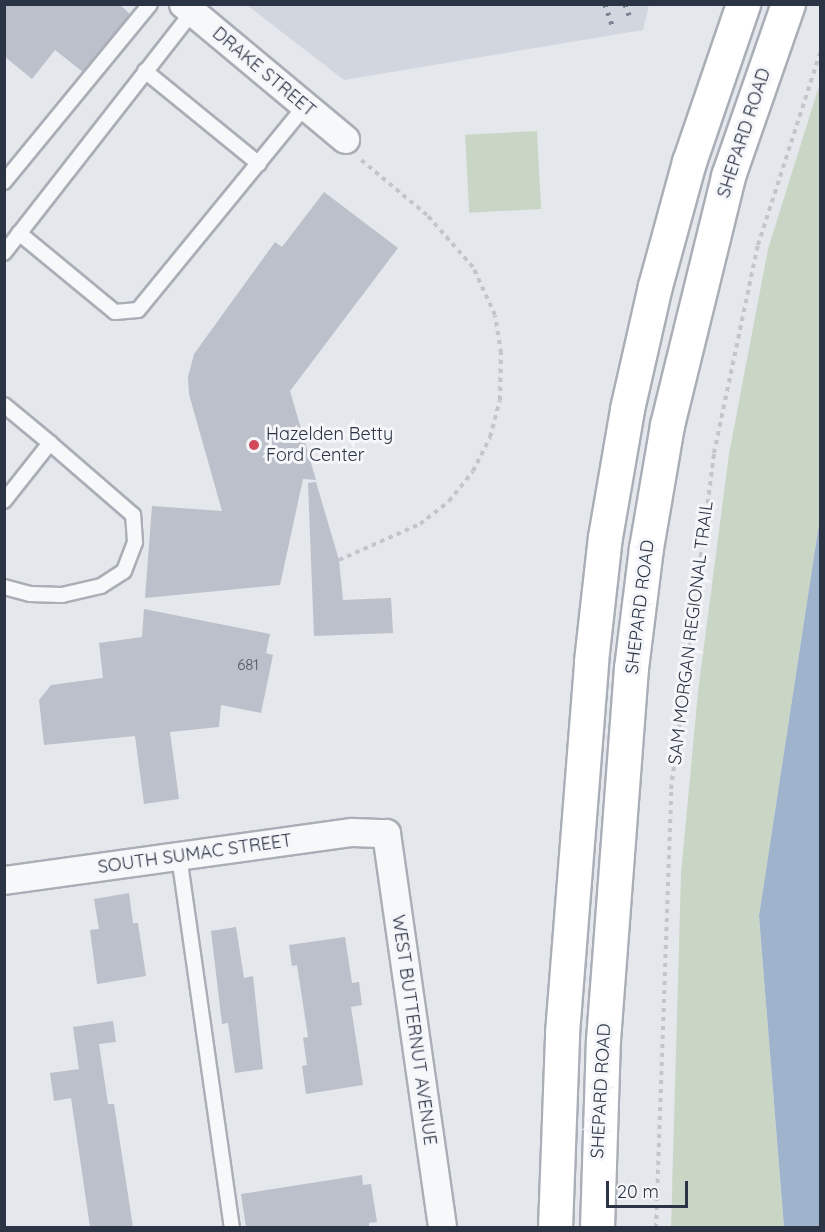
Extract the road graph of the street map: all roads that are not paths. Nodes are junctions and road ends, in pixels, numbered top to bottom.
1 (150, 4) edge
2 (743, 4) edge
3 (788, 4) edge
4 (187, 8) edge
5 (145, 71) junction
6 (304, 106) junction
7 (345, 139) road end
8 (259, 164) junction
9 (4, 182) edge
10 (19, 233) junction
11 (4, 253) edge
12 (4, 405) edge
13 (51, 443) junction
14 (4, 501) edge
15 (4, 587) edge
16 (386, 833) joint
17 (179, 856) junction
18 (4, 880) edge
19 (232, 1227) edge
20 (442, 1227) edge
21 (555, 1227) edge
22 (597, 1227) edge

1 - 9 lane
2 - 21 highway
3 - 22 highway, SHEPARD ROAD
4 - 5 lane
4 - 6 street, DRAKE STREET
5 - 8 lane
5 - 10 lane
6 - 7 street, DRAKE STREET
6 - 8 lane
8 - 10 lane
10 - 11 lane
12 - 13 lane
13 - 14 lane
13 - 15 lane
16 - 17 street, SOUTH SUMAC STREET
16 - 20 street, WEST BUTTERNUT AVENUE
17 - 18 street, SOUTH SUMAC STREET
17 - 19 lane

